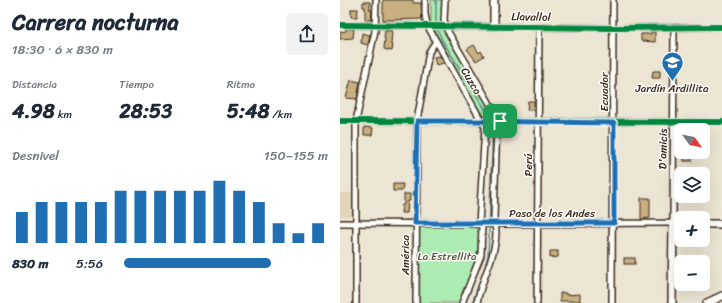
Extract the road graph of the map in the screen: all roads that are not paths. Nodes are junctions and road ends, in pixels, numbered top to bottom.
1 (376, 0) edge
2 (425, 0) edge
3 (445, 0) edge
4 (494, 0) edge
5 (613, 0) edge
6 (340, 25) edge
7 (376, 25) junction
8 (429, 25) junction
9 (443, 26) junction
10 (494, 26) junction
11 (539, 27) junction
12 (674, 27) junction
13 (722, 27) edge
14 (614, 28) junction
15 (436, 41) junction
16 (340, 121) edge
17 (356, 121) junction
18 (417, 121) junction
19 (485, 121) junction
20 (497, 121) junction
21 (538, 121) junction
22 (722, 122) edge
23 (614, 123) junction
24 (674, 123) junction
25 (340, 223) edge
26 (356, 223) junction
27 (415, 223) junction
28 (614, 223) junction
29 (673, 223) junction
30 (487, 224) junction
31 (538, 224) junction
32 (710, 224) edge
33 (722, 224) edge
34 (722, 296) edge
35 (356, 303) edge
36 (416, 303) edge
37 (462, 303) edge
38 (477, 303) edge
39 (537, 303) edge
40 (612, 303) edge
41 (672, 303) edge
42 (707, 303) edge

1 - 7 street
2 - 8 street, Cuzco
3 - 9 street
4 - 10 street
5 - 14 street, Ecuador
6 - 7 street, Llavallol
7 - 8 street, Llavallol
7 - 17 street
8 - 9 street, Llavallol
8 - 15 street, Cuzco
9 - 10 street, Llavallol
9 - 20 street
10 - 11 street, Llavallol
11 - 14 street, Llavallol
11 - 21 street, Perú
12 - 13 street, Llavallol
12 - 14 street, Llavallol
12 - 24 street, D'amicis
14 - 23 street, Ecuador
15 - 18 street, América
15 - 19 street, Cuzco
16 - 17 street
17 - 18 street
17 - 26 street
18 - 19 street
18 - 27 street, América
19 - 20 street
19 - 30 street, Cuzco
20 - 21 street
20 - 30 street
21 - 23 street
21 - 31 street, Perú
22 - 24 street
23 - 24 street
23 - 28 street, Ecuador
24 - 29 street, D'amicis
25 - 26 street, Paso de los Andes
26 - 27 street, Paso de los Andes
26 - 35 street
27 - 30 street, Paso de los Andes
27 - 36 street, América
28 - 29 street, Paso de los Andes
28 - 31 street, Paso de los Andes
28 - 40 street, Ecuador
29 - 41 street, D'amicis
30 - 31 street, Paso de los Andes
30 - 37 street, Cuzco
30 - 38 street
31 - 39 street, Perú
32 - 33 street
34 - 42 street

